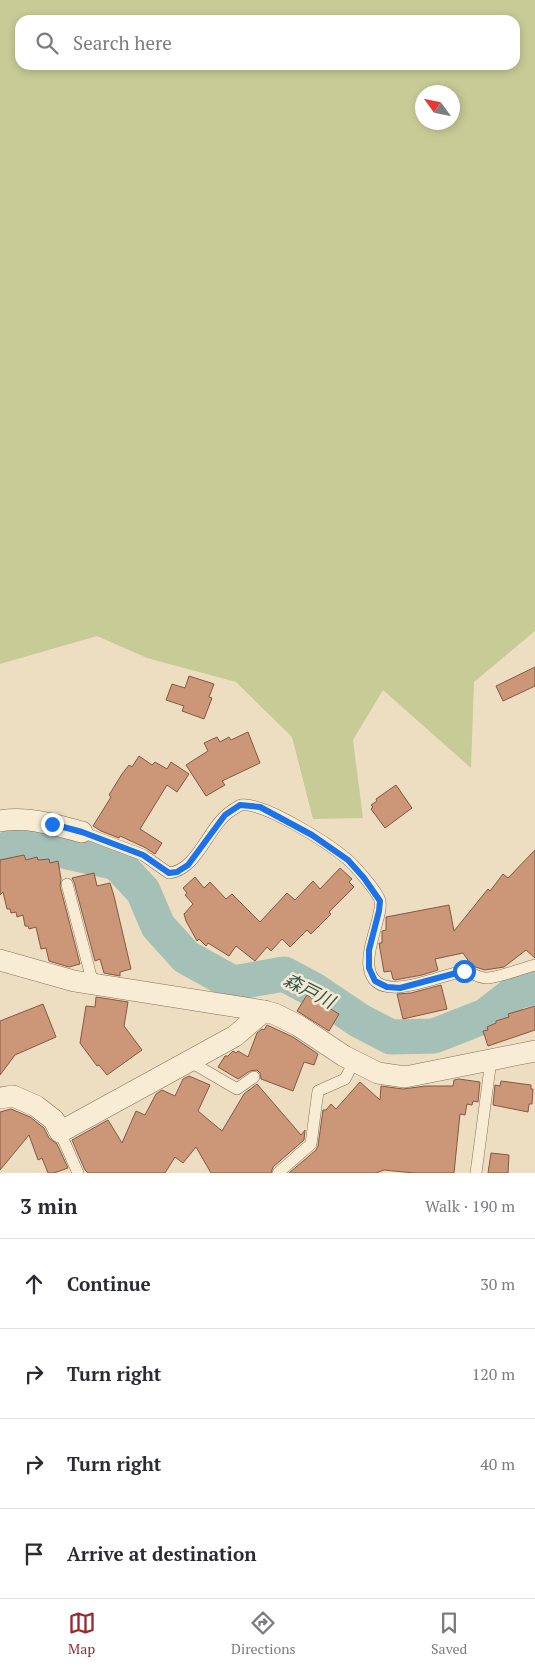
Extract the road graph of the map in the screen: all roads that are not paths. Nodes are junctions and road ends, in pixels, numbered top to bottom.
1 (0, 821) edge
2 (82, 832) joint
3 (67, 884) dead end
4 (0, 960) edge
5 (535, 965) edge
6 (93, 984) junction
7 (264, 1011) junction
8 (535, 1051) edge
9 (490, 1060) junction
10 (189, 1061) junction
11 (354, 1062) junction
12 (254, 1076) dead end
13 (0, 1098) edge
14 (60, 1132) junction
15 (78, 1173) edge
16 (278, 1173) edge
17 (476, 1173) edge

1 - 2 street
2 - 5 lane
3 - 6 lane
4 - 6 street
6 - 7 street
7 - 10 street
7 - 11 street
8 - 9 street
9 - 11 street
9 - 17 lane
10 - 12 lane
10 - 14 street
11 - 16 lane
13 - 14 street
14 - 15 lane

